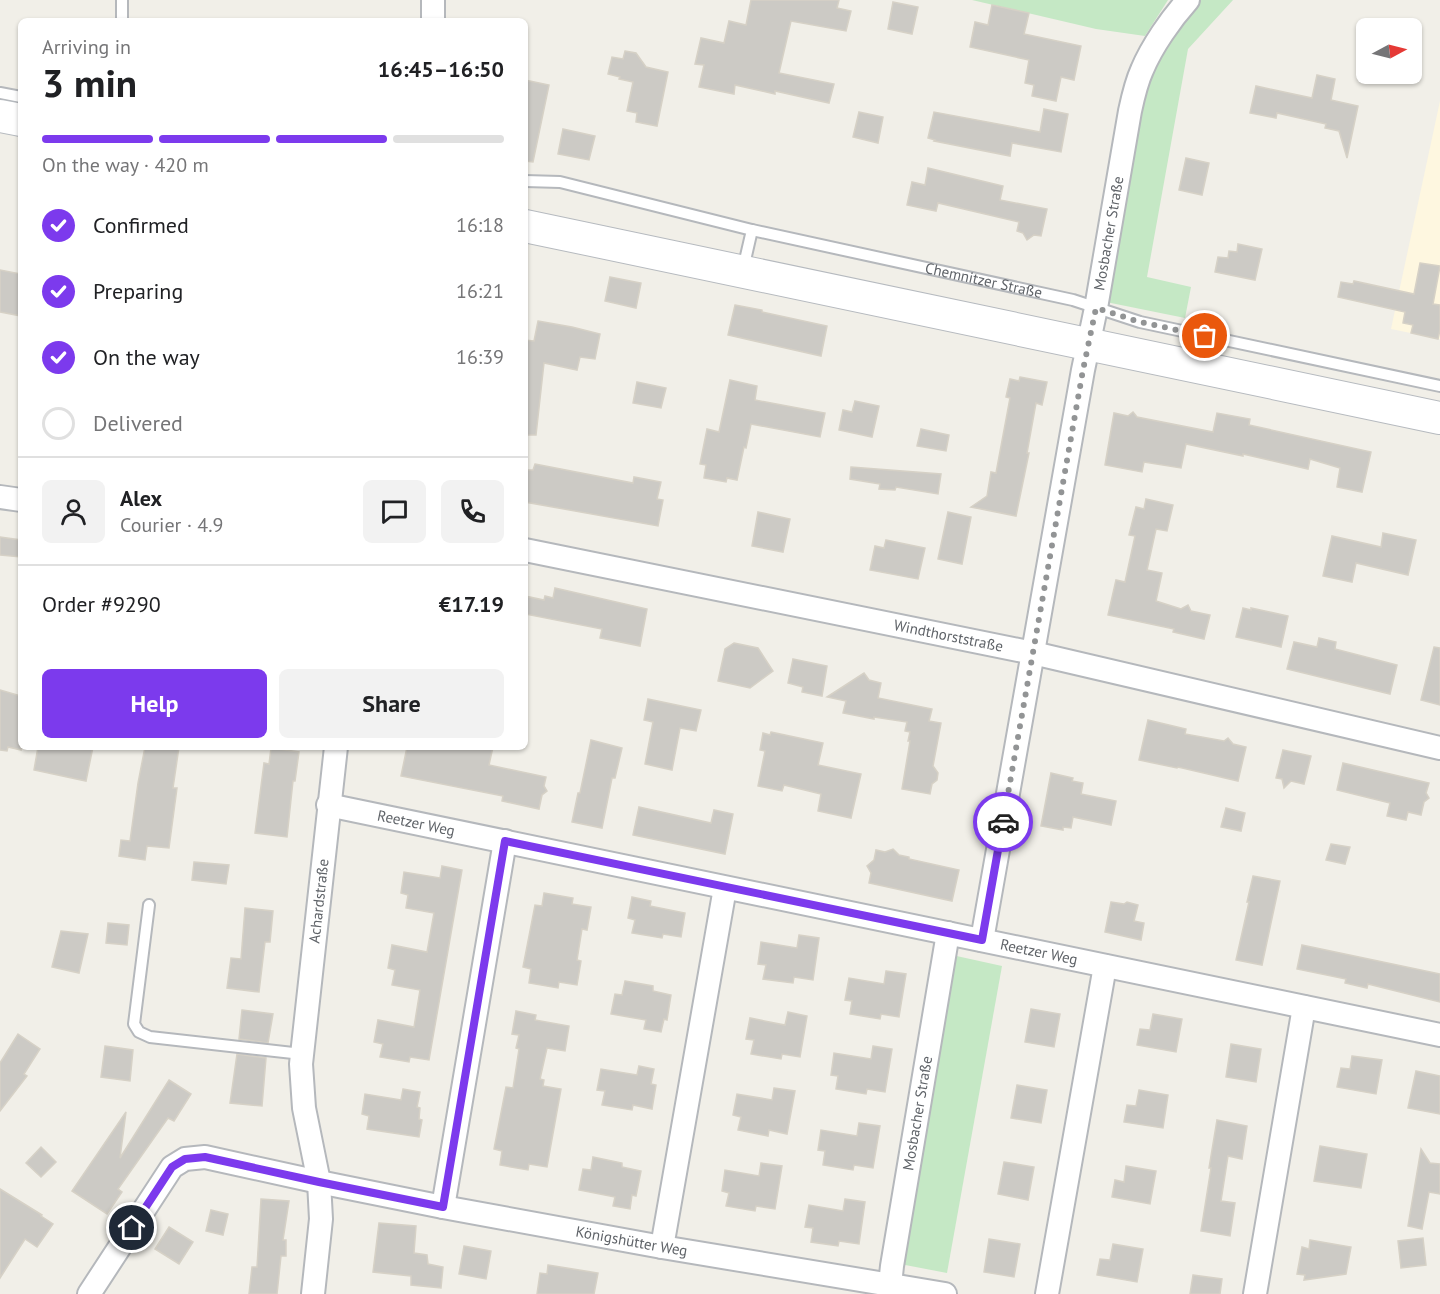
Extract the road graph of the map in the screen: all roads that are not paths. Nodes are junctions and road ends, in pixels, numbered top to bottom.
1 (122, 0) edge
2 (433, 0) edge
3 (1188, 0) edge
4 (122, 18) edge
5 (433, 18) edge
6 (0, 93) edge
7 (18, 96) edge
8 (0, 116) edge
9 (18, 119) edge
10 (528, 181) edge
11 (528, 227) edge
12 (752, 231) junction
13 (743, 272) junction
14 (1096, 308) junction
15 (1088, 344) junction
16 (1440, 386) edge
17 (1440, 418) edge
18 (0, 497) edge
19 (18, 500) edge
20 (528, 551) edge
21 (1033, 653) junction
22 (1440, 748) edge
23 (336, 750) edge
24 (328, 805) junction
25 (505, 841) junction
26 (726, 888) junction
27 (149, 905) dead end
28 (948, 933) junction
29 (982, 940) junction
30 (1105, 966) junction
31 (1304, 1007) junction
32 (1440, 1035) edge
33 (302, 1054) junction
34 (319, 1182) junction
35 (443, 1207) junction
36 (662, 1247) junction
37 (890, 1289) edge
38 (89, 1294) edge
39 (314, 1294) edge
40 (945, 1294) edge
41 (1047, 1294) edge
42 (1255, 1294) edge

1 - 4 lane
2 - 5 street
3 - 14 street, Mosbacher Straße
6 - 7 lane
8 - 9 main road
10 - 12 lane, Chemnitzer Straße
11 - 13 main road
12 - 13 lane
12 - 14 lane, Chemnitzer Straße
13 - 15 main road
14 - 15 street, Mosbacher Straße
14 - 16 lane, Chemnitzer Straße
15 - 17 main road
15 - 21 street, Mosbacher Straße
18 - 19 street
20 - 21 street, Windthorststraße
21 - 22 street, Windthorststraße
21 - 29 street, Mosbacher Straße
23 - 24 street, Achardstraße
24 - 25 street, Reetzer Weg
24 - 33 street, Achardstraße
25 - 26 street, Reetzer Weg
25 - 35 street
26 - 28 street, Reetzer Weg
26 - 36 street
27 - 33 lane
28 - 29 street, Reetzer Weg
28 - 37 street, Mosbacher Straße
29 - 30 street, Reetzer Weg
30 - 31 street, Reetzer Weg
30 - 41 street
31 - 32 street, Reetzer Weg
31 - 42 street
33 - 34 street, Achardstraße
34 - 35 street, Königshütter Weg
34 - 38 street, Königshütter Weg
34 - 39 street, Achardstraße
35 - 36 street, Königshütter Weg
36 - 37 street, Königshütter Weg
37 - 40 street, Königshütter Weg

